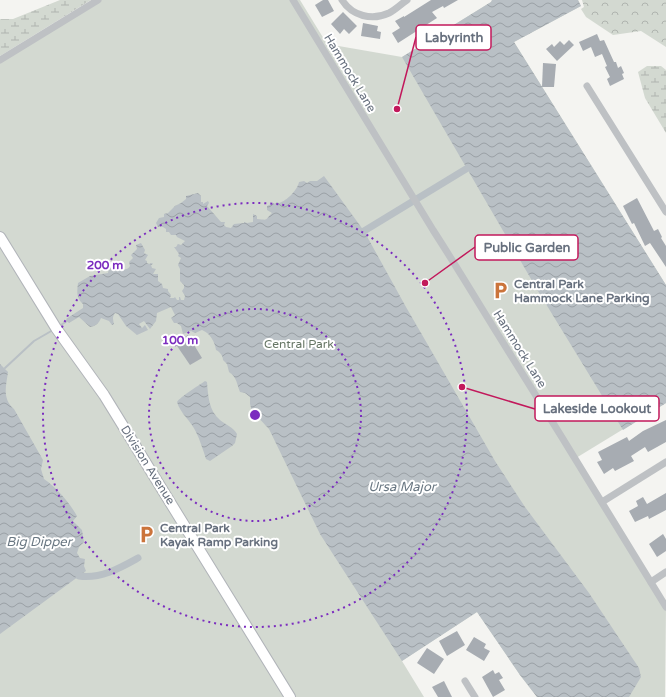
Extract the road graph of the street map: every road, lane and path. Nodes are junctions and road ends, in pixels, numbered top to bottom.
1 (98, 0) edge
2 (293, 0) edge
3 (342, 0) edge
4 (406, 0) edge
5 (0, 60) edge
6 (587, 86) dead end
7 (666, 212) edge
8 (0, 237) edge
9 (666, 462) edge
10 (602, 502) junction
11 (666, 572) edge
12 (651, 582) junction
13 (666, 607) edge
14 (465, 680) dead end
15 (290, 697) edge
16 (475, 697) edge

1 - 5 street
2 - 10 street, Hammock Lane
3 - 4 street
6 - 7 street
8 - 15 street, Division Avenue
9 - 10 street
10 - 12 street, Hammock Lane
11 - 12 street
12 - 13 street, Hammock Lane
14 - 16 street

